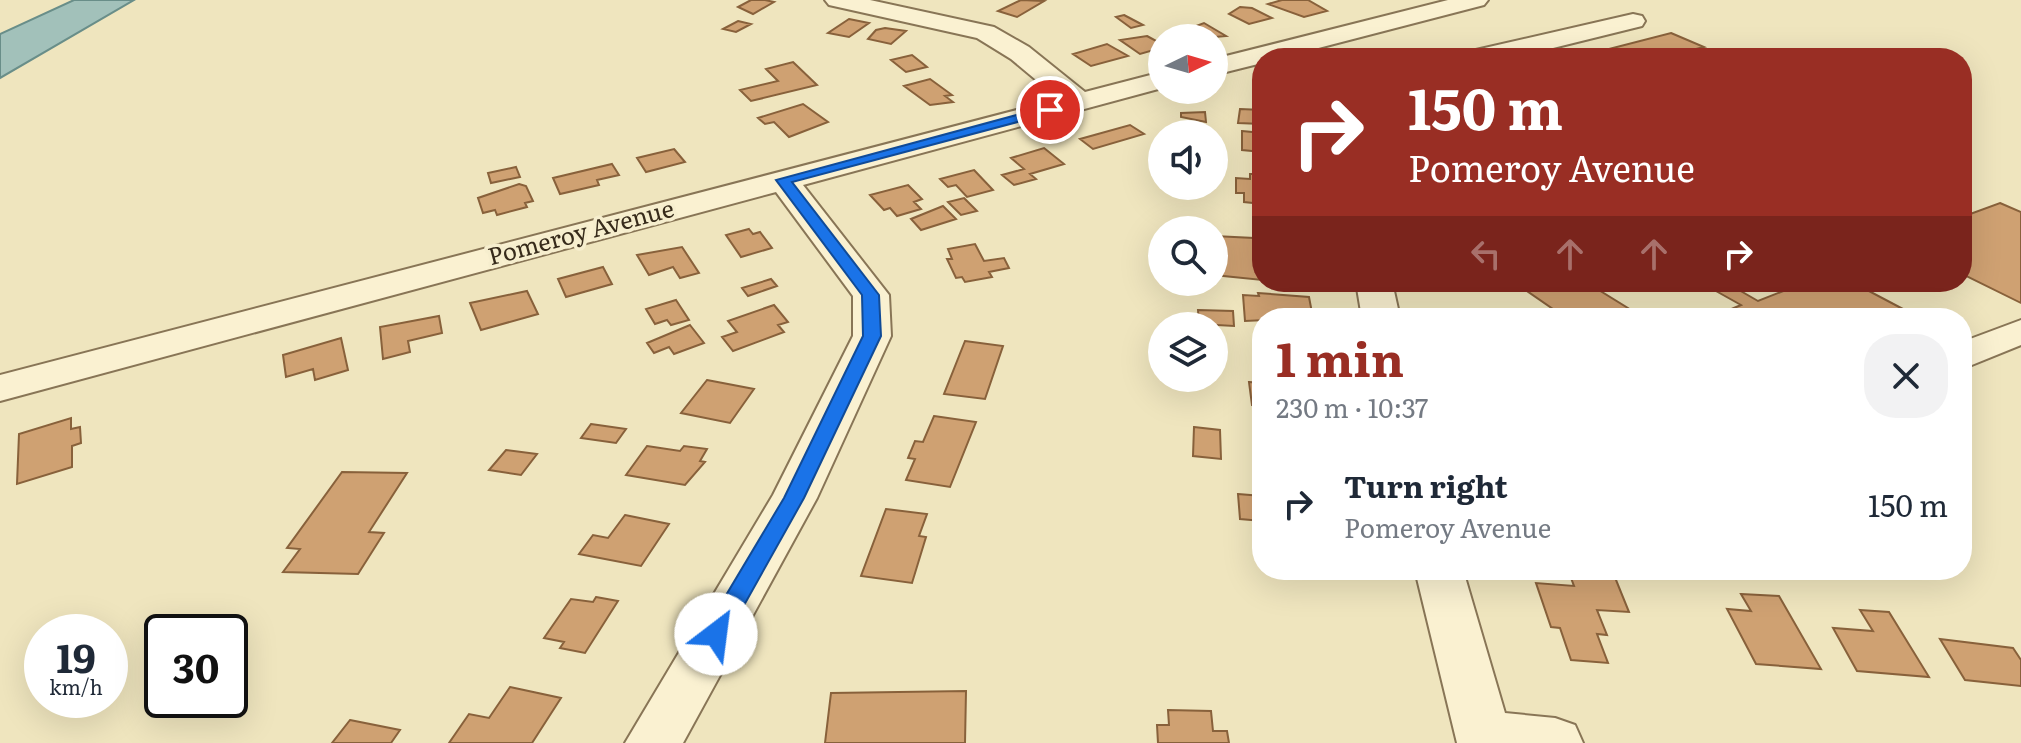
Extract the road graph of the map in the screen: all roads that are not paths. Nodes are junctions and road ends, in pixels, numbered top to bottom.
1 (837, 0) edge
2 (1476, 0) edge
3 (1633, 21) dead end
4 (1315, 48) edge
5 (1548, 48) edge
6 (1252, 60) edge
7 (1228, 65) edge
8 (1148, 84) edge
9 (1080, 102) junction
10 (783, 180) junction
11 (2021, 331) edge
12 (1972, 353) edge
13 (0, 388) edge
14 (1442, 580) edge
15 (1484, 740) edge
16 (653, 743) edge
17 (1555, 743) edge

1 - 9 street
2 - 4 street
3 - 5 street
6 - 7 street
8 - 9 street, Pomeroy Avenue
9 - 10 street, Pomeroy Avenue
10 - 13 street, Pomeroy Avenue
10 - 16 street
11 - 12 street
14 - 15 street
15 - 17 street

